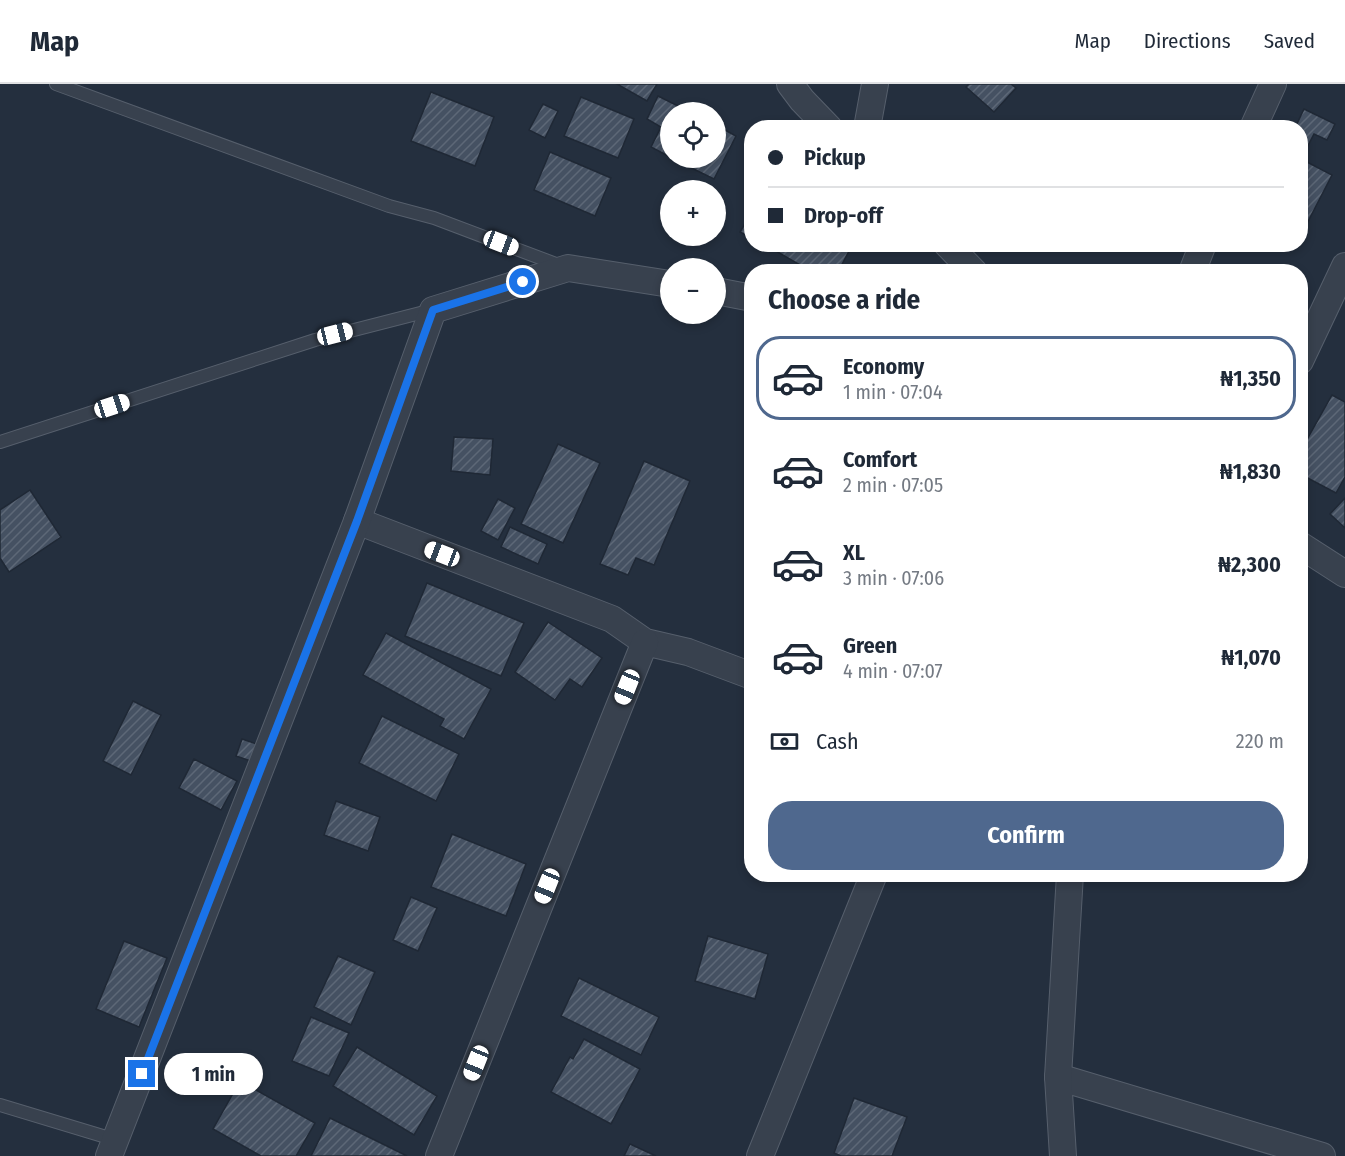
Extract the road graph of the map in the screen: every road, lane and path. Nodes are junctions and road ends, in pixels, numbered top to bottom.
1 (56, 84) edge
2 (790, 84) edge
3 (875, 84) edge
4 (1273, 84) edge
5 (821, 120) edge
6 (868, 120) edge
7 (1257, 120) edge
8 (954, 252) edge
9 (966, 264) edge
10 (1345, 266) edge
11 (568, 268) junction
12 (660, 282) edge
13 (726, 293) edge
14 (744, 296) edge
15 (1337, 302) edge
16 (433, 310) junction
17 (1308, 348) edge
18 (0, 442) edge
19 (357, 521) junction
20 (1308, 550) edge
21 (1345, 574) edge
22 (645, 642) junction
23 (744, 673) edge
24 (871, 882) edge
25 (1070, 882) edge
26 (1058, 1077) junction
27 (0, 1105) edge
28 (113, 1148) edge
29 (439, 1156) edge
30 (760, 1156) edge
31 (1063, 1156) edge
32 (1322, 1156) edge

1 - 11 lane
2 - 5 street
3 - 6 street
4 - 7 street
8 - 9 street
10 - 15 street
11 - 12 street
11 - 16 street
13 - 14 street
15 - 17 street
16 - 18 lane
16 - 19 street
19 - 22 street
19 - 28 street
20 - 21 street
22 - 23 street
22 - 29 street
24 - 30 street
25 - 26 street
26 - 31 street
26 - 32 street
27 - 28 lane

